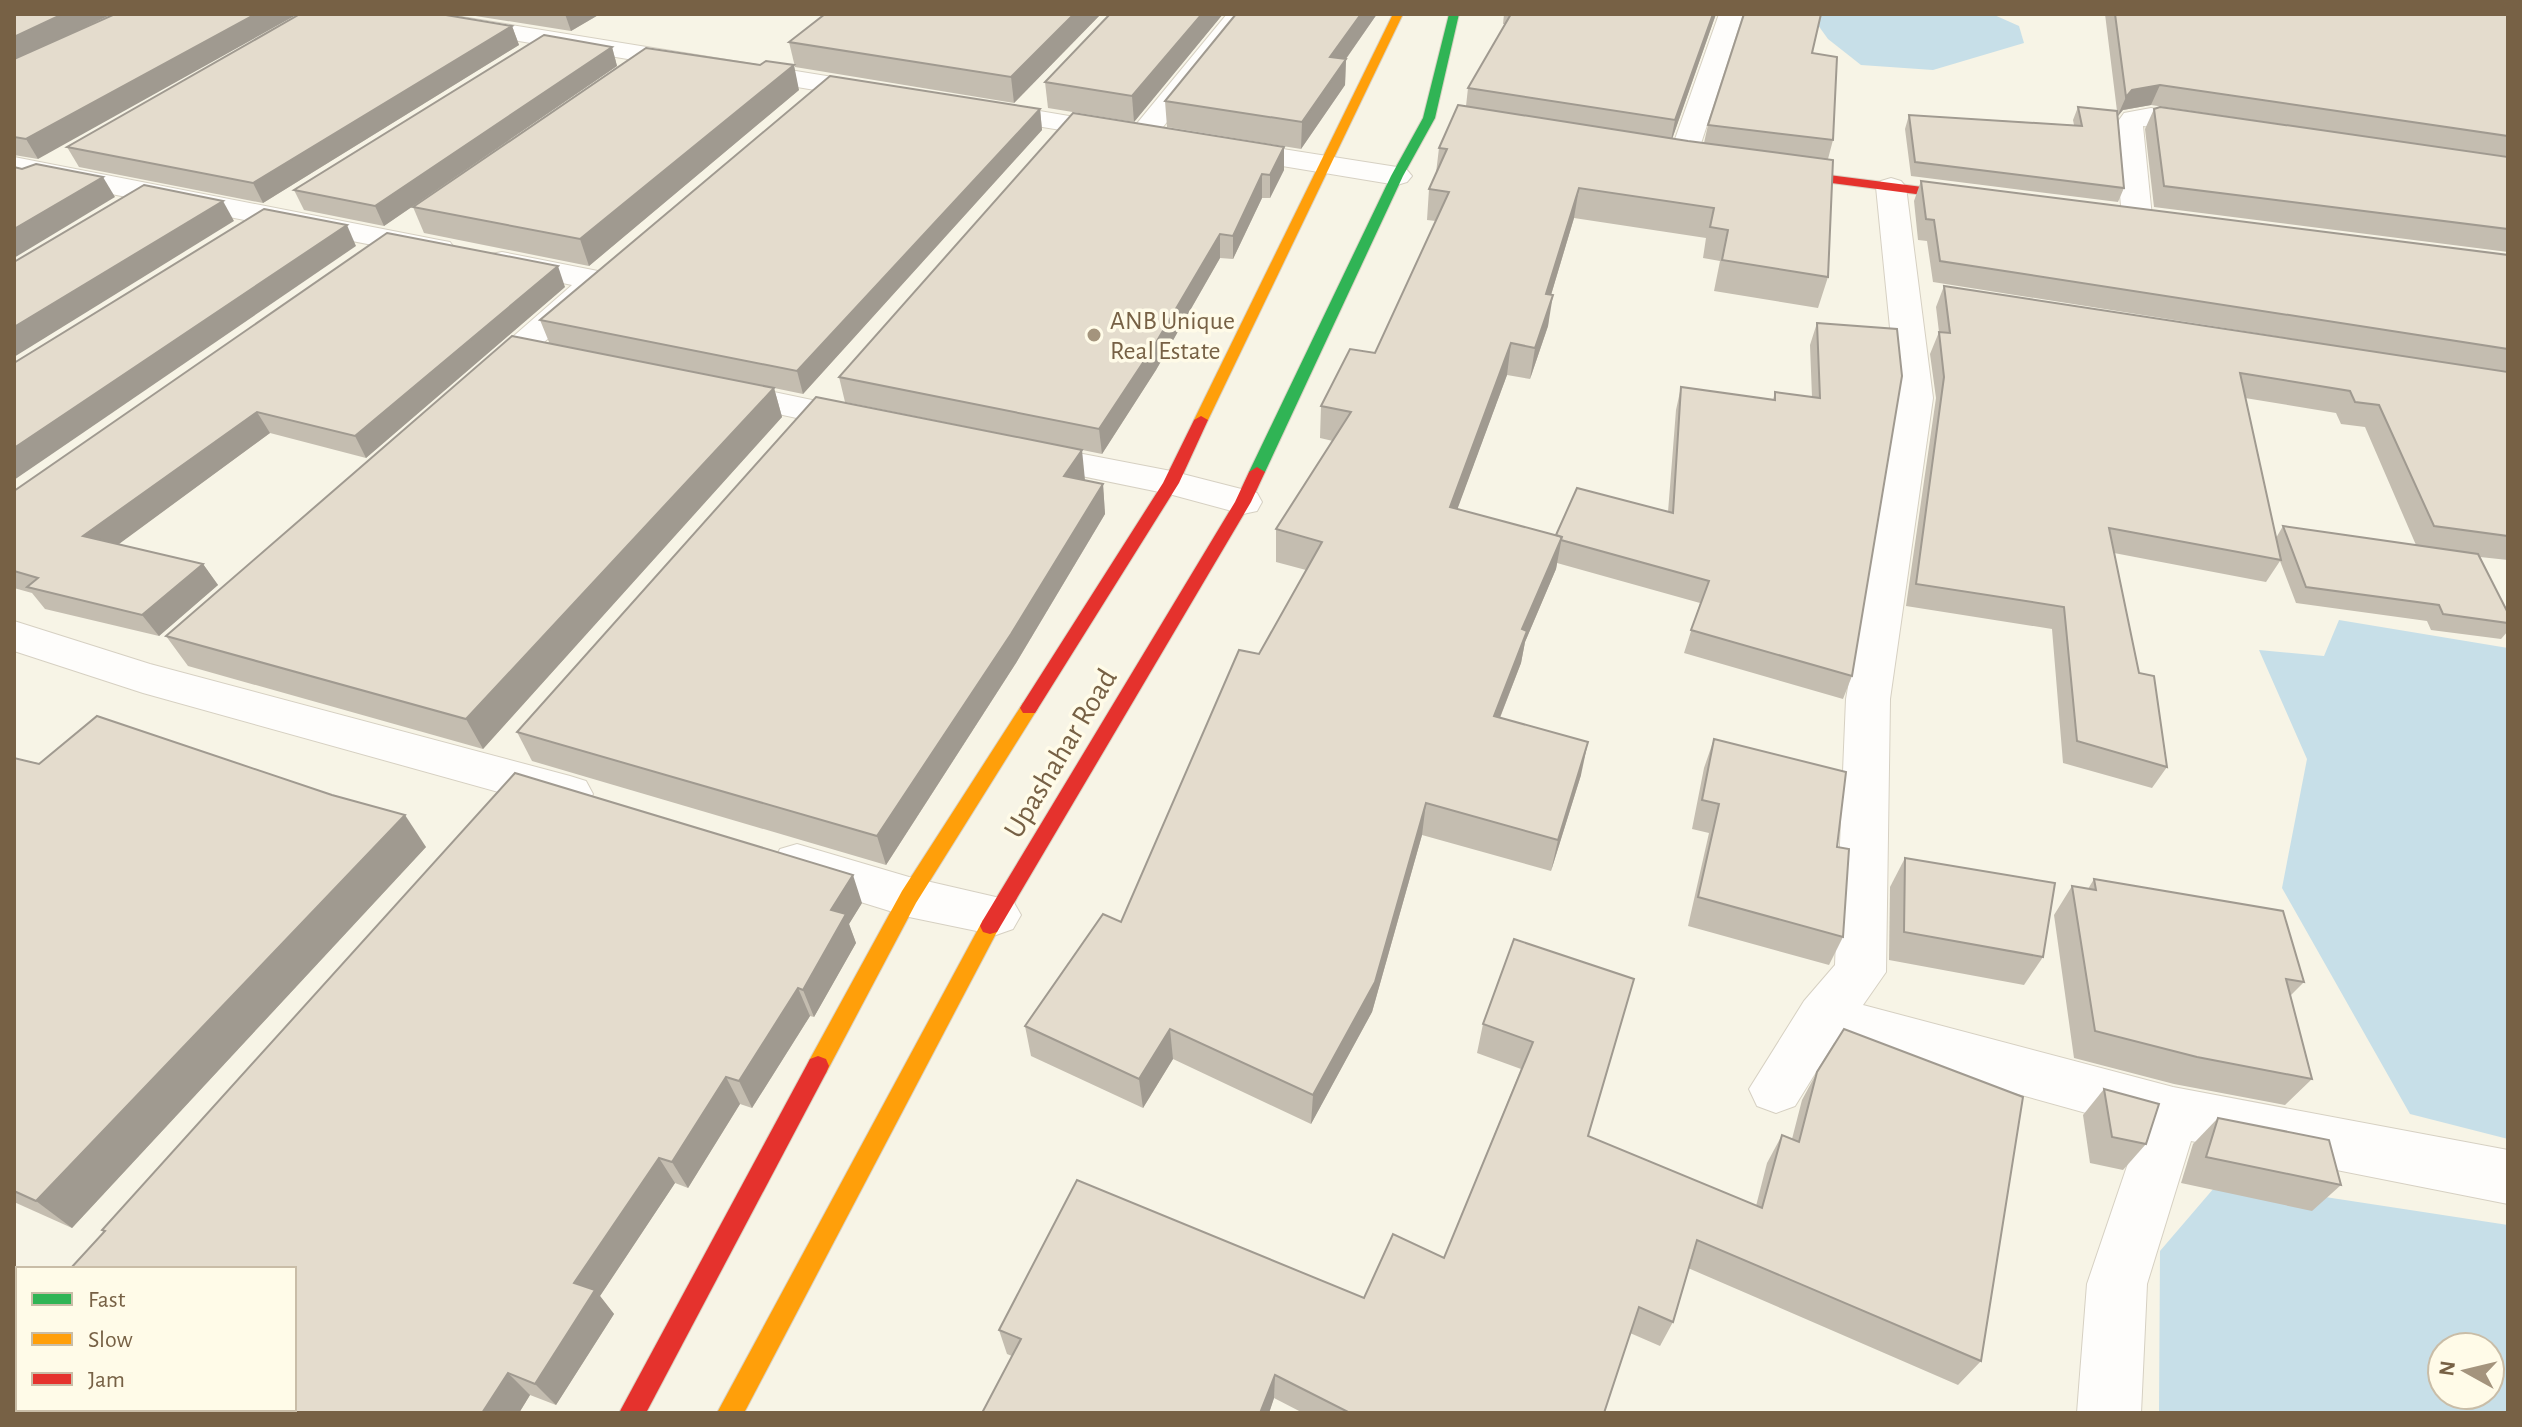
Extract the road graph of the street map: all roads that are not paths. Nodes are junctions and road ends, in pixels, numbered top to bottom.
1 (397, 14) edge
2 (1240, 14) edge
3 (1398, 14) edge
4 (1454, 14) edge
5 (1731, 14) edge
6 (597, 21) dead end
7 (558, 40) junction
8 (654, 56) junction
9 (511, 64) edge
10 (616, 82) edge
11 (827, 84) junction
12 (1044, 93) edge
13 (902, 96) edge
14 (803, 104) edge
15 (962, 106) edge
16 (1022, 115) junction
17 (1067, 123) junction
18 (2244, 130) edge
19 (1142, 135) junction
20 (1172, 140) edge
21 (1202, 145) edge
22 (83, 149) edge
23 (1036, 157) edge
24 (1682, 159) edge
25 (1323, 164) junction
26 (1756, 169) edge
27 (24, 175) edge
28 (1397, 176) junction
29 (1891, 187) junction
30 (310, 190) edge
31 (151, 192) junction
32 (1998, 200) edge
33 (428, 213) edge
34 (114, 214) edge
35 (269, 216) junction
36 (2137, 217) edge
37 (390, 239) junction
38 (229, 241) edge
39 (351, 267) edge
40 (593, 365) edge
41 (842, 377) edge
42 (687, 385) edge
43 (801, 423) junction
44 (889, 427) edge
45 (999, 449) edge
46 (1171, 483) junction
47 (1243, 502) junction
48 (14, 636) edge
49 (178, 647) edge
50 (143, 678) junction
51 (610, 806) edge
52 (760, 852) edge
53 (909, 897) junction
54 (996, 915) junction
55 (1822, 1017) junction
56 (1776, 1089) dead end
57 (2173, 1112) junction
58 (2508, 1177) edge
59 (632, 1413) edge
60 (730, 1413) edge
61 (2109, 1413) edge

1 - 7 street
2 - 19 street
3 - 25 street
4 - 28 street, Upashahar Road
5 - 24 street
6 - 7 street
7 - 8 street
7 - 9 street
8 - 10 street
8 - 11 street
11 - 13 street
11 - 14 street
12 - 16 street
15 - 16 street
16 - 17 street
17 - 19 street
17 - 23 street
18 - 36 street
19 - 20 street
21 - 25 street
22 - 27 street
25 - 28 street
25 - 46 street
26 - 29 street
27 - 31 street
28 - 47 street, Upashahar Road
29 - 32 street
29 - 55 street
30 - 35 street
31 - 34 street
31 - 35 street
33 - 37 street
35 - 37 street
35 - 38 street
37 - 39 street
37 - 40 street
41 - 43 street
42 - 43 street
43 - 44 street
45 - 46 street
46 - 47 street
46 - 53 street
47 - 54 street, Upashahar Road
48 - 50 street
49 - 50 street
50 - 51 street
52 - 53 street
53 - 54 street
53 - 59 street
54 - 60 street, Upashahar Road
55 - 56 street
55 - 57 street
57 - 58 street
57 - 61 street

